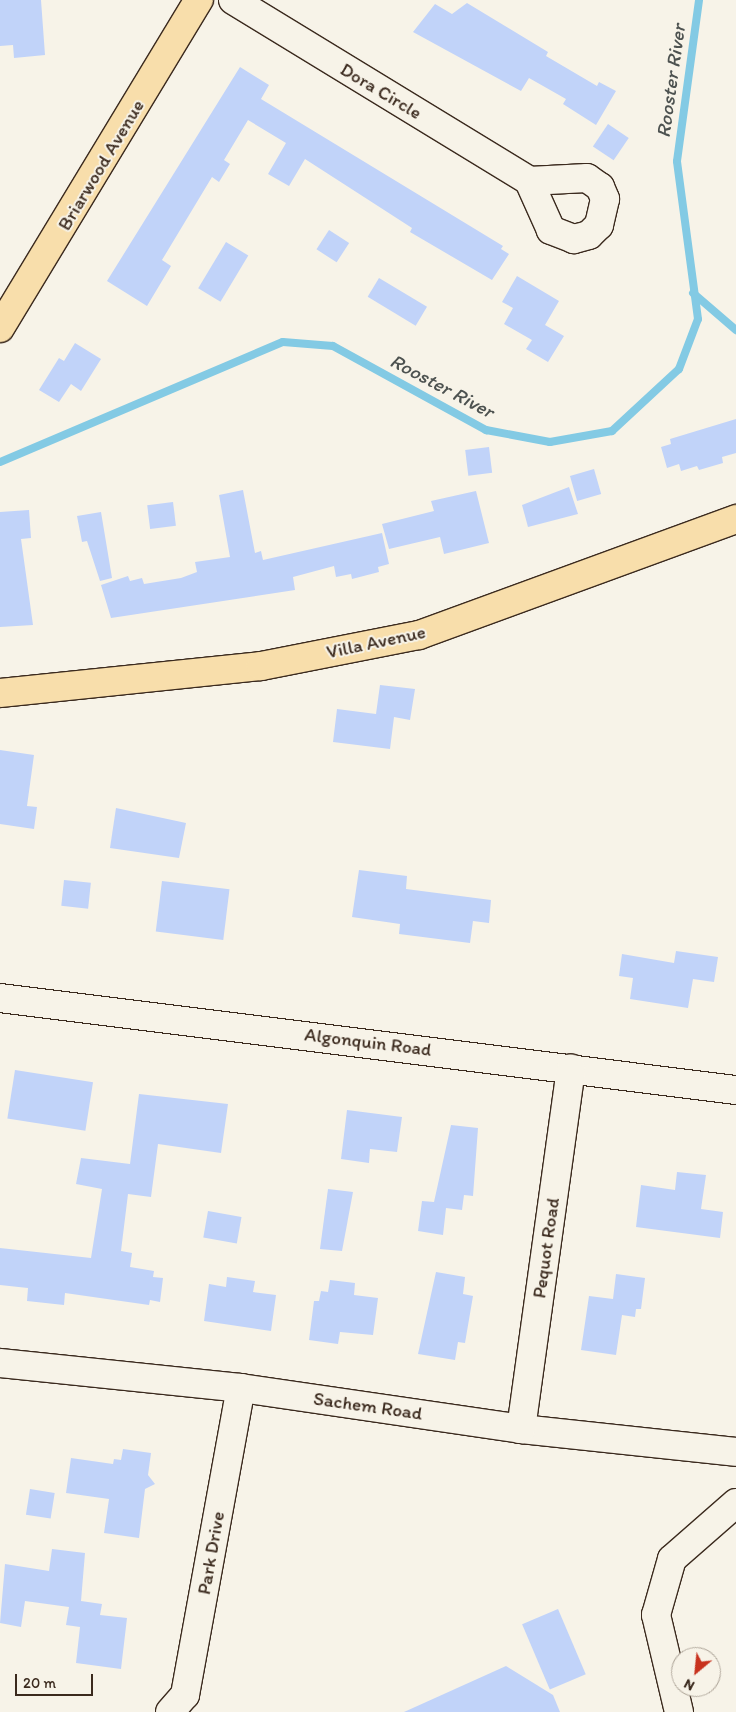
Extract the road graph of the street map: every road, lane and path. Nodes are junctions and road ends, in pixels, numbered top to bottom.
1 (199, 0) edge
2 (233, 0) edge
3 (529, 181) dead end
4 (0, 328) edge
5 (736, 519) edge
6 (0, 693) edge
7 (0, 998) edge
8 (571, 1068) junction
9 (736, 1090) edge
10 (0, 1363) edge
11 (241, 1388) junction
12 (521, 1429) junction
13 (736, 1452) edge
14 (736, 1503) edge
15 (170, 1712) edge
16 (679, 1712) edge

1 - 4 main road, Briarwood Avenue
2 - 3 street, Dora Circle
5 - 6 main road, Villa Avenue
7 - 8 street, Algonquin Road
8 - 9 street, Algonquin Road
8 - 12 street, Pequot Road
10 - 11 street, Sachem Road
11 - 12 street, Sachem Road
11 - 15 street, Park Drive
12 - 13 street, Sachem Road
14 - 16 street

